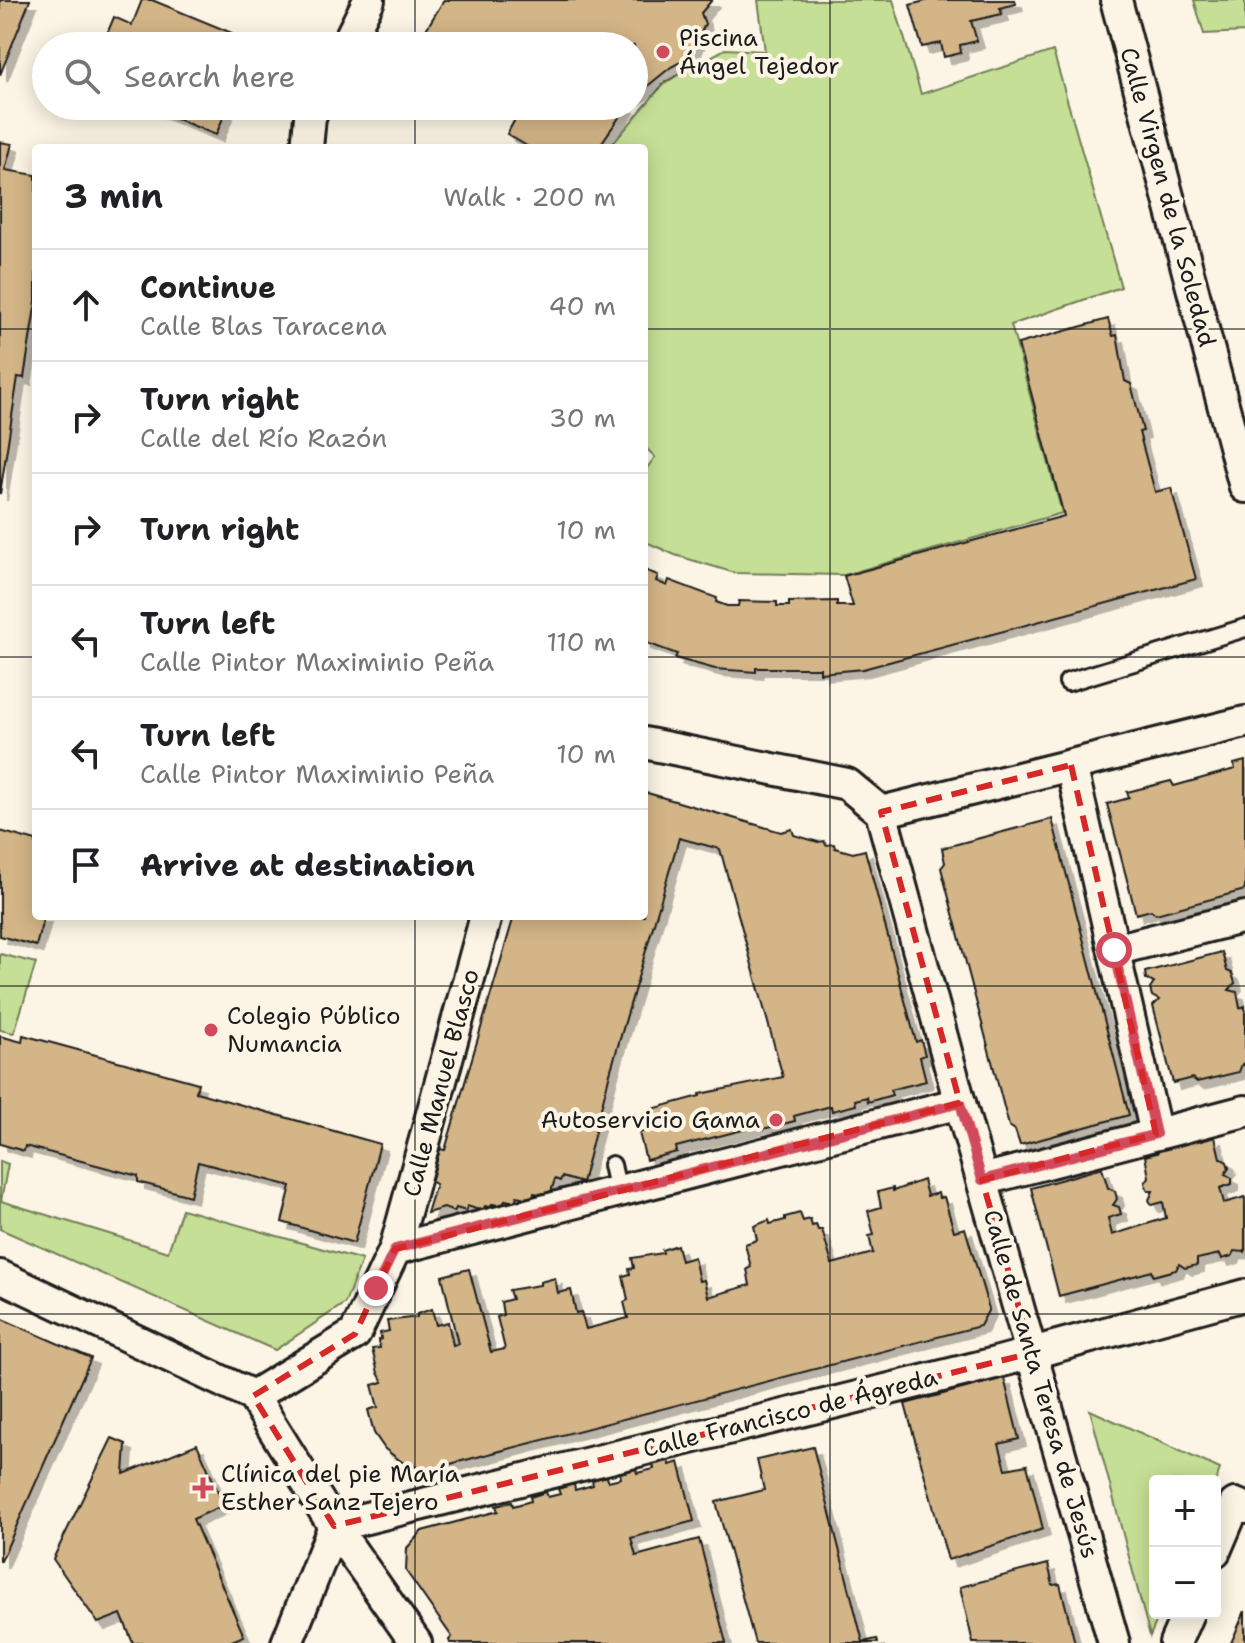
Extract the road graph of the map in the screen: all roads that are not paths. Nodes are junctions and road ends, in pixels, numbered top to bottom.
1 (369, 0) edge
2 (1116, 0) edge
3 (353, 32) edge
4 (310, 120) edge
5 (307, 144) edge
6 (1245, 487) edge
7 (1245, 628) edge
8 (1068, 682) dead end
9 (1245, 722) edge
10 (648, 744) edge
11 (1071, 765) junction
12 (881, 812) junction
13 (1245, 917) edge
14 (485, 920) edge
15 (1114, 950) junction
16 (960, 1103) junction
17 (1245, 1111) edge
18 (1156, 1134) junction
19 (982, 1180) junction
20 (395, 1249) junction
21 (0, 1276) edge
22 (1245, 1295) edge
23 (1032, 1353) junction
24 (253, 1396) junction
25 (1240, 1506) edge
26 (334, 1526) junction
27 (1217, 1547) edge
28 (1185, 1619) edge
29 (287, 1643) edge
30 (416, 1643) edge
31 (1114, 1643) edge
32 (1175, 1643) edge

1 - 3 street
2 - 6 street, Calle Virgen de la Soledad
4 - 5 street
7 - 8 lane
9 - 11 street
10 - 12 street
11 - 12 street
11 - 15 street
12 - 16 street, Calle de Santa Teresa de Jesús
13 - 15 street
14 - 20 street, Calle Manuel Blasco
15 - 18 street
16 - 19 street, Calle de Santa Teresa de Jesús
16 - 20 street
17 - 18 street
18 - 19 street
19 - 23 street, Calle de Santa Teresa de Jesús
20 - 24 street, Calle Manuel Blasco
21 - 24 street
22 - 23 street, Calle Francisco de Ágreda
23 - 26 street, Calle Francisco de Ágreda
23 - 31 street, Calle de Santa Teresa de Jesús
24 - 26 street
25 - 27 street
26 - 29 street
26 - 30 street
28 - 32 street

